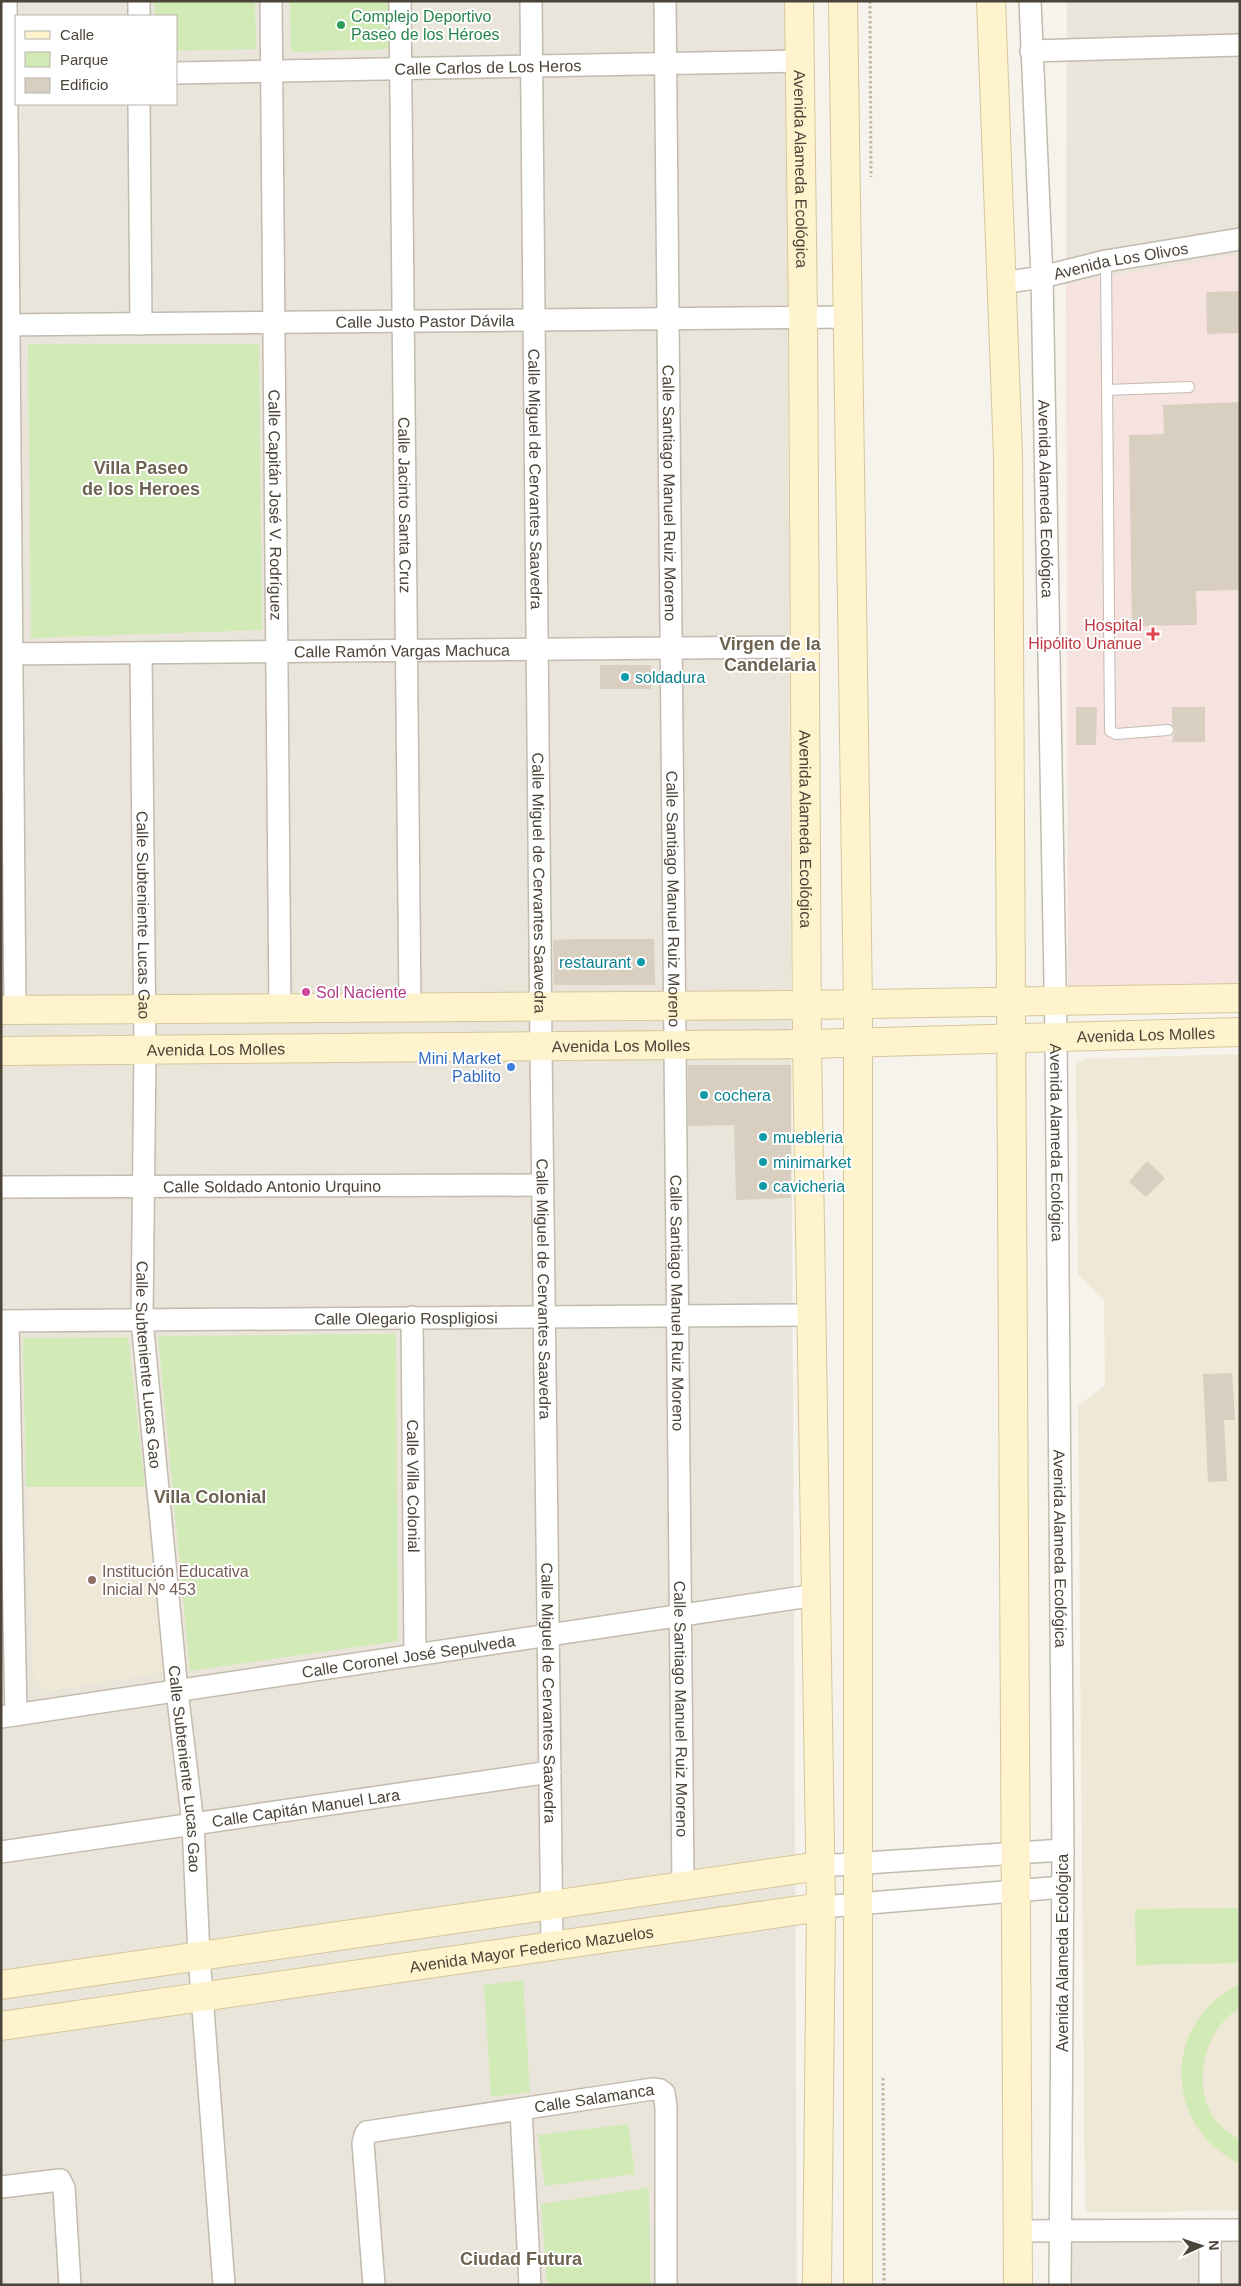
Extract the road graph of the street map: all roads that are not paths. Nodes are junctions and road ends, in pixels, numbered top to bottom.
1 (6, 1) edge
2 (138, 1) edge
3 (271, 1) edge
4 (400, 1) edge
5 (531, 1) edge
6 (665, 1) edge
7 (798, 1) edge
8 (843, 1) edge
9 (991, 1) edge
10 (1030, 1) edge
11 (139, 15) edge
12 (1240, 45) edge
13 (1031, 51) junction
14 (800, 61) junction
15 (665, 64) junction
16 (532, 67) junction
17 (401, 70) junction
18 (271, 73) junction
19 (178, 74) edge
20 (8, 75) edge
21 (140, 105) edge
22 (1240, 239) edge
23 (1106, 261) junction
24 (1042, 276) junction
25 (1002, 283) junction
26 (849, 317) junction
27 (667, 319) junction
28 (803, 319) junction
29 (534, 320) junction
30 (404, 322) junction
31 (274, 323) junction
32 (141, 324) junction
33 (5, 325) edge
34 (1189, 387) dead end
35 (1107, 390) junction
36 (803, 647) junction
37 (670, 648) junction
38 (537, 649) junction
39 (407, 651) junction
40 (277, 652) junction
41 (141, 653) junction
42 (6, 654) edge
43 (1168, 730) dead end
44 (1240, 998) edge
45 (1012, 1001) junction
46 (1055, 1001) junction
47 (858, 1004) junction
48 (806, 1005) junction
49 (540, 1006) junction
50 (673, 1006) junction
51 (410, 1007) junction
52 (280, 1008) junction
53 (144, 1009) junction
54 (8, 1010) edge
55 (1240, 1032) edge
56 (1056, 1037) junction
57 (1012, 1038) junction
58 (857, 1043) junction
59 (807, 1044) junction
60 (541, 1046) junction
61 (674, 1046) junction
62 (145, 1050) junction
63 (1, 1051) edge
64 (542, 1185) junction
65 (1, 1187) edge
66 (143, 1187) junction
67 (811, 1315) junction
68 (544, 1316) junction
69 (677, 1316) junction
70 (412, 1317) junction
71 (142, 1320) junction
72 (5, 1321) edge
73 (816, 1595) junction
74 (680, 1616) junction
75 (548, 1636) junction
76 (415, 1655) junction
77 (176, 1691) junction
78 (8, 1716) edge
79 (550, 1772) junction
80 (193, 1824) junction
81 (1063, 1850) junction
82 (1, 1852) edge
83 (1016, 1853) junction
84 (858, 1864) junction
85 (820, 1866) junction
86 (683, 1886) junction
87 (1063, 1888) junction
88 (1016, 1891) junction
89 (858, 1904) junction
90 (552, 1906) junction
91 (821, 1907) junction
92 (552, 1946) junction
93 (199, 1956) junction
94 (1, 1986) edge
95 (204, 1997) junction
96 (1, 2026) edge
97 (521, 2110) junction
98 (1, 2187) edge
99 (1210, 2230) junction
100 (1240, 2230) edge
101 (1018, 2231) junction
102 (1060, 2231) junction
103 (70, 2285) edge
104 (224, 2285) edge
105 (374, 2285) edge
106 (530, 2285) edge
107 (666, 2285) edge
108 (817, 2285) edge
109 (858, 2285) edge
110 (1018, 2285) edge
111 (1060, 2285) edge
112 (1210, 2285) edge

1 - 20 street
2 - 11 street
3 - 18 street, Calle Capitán José V. Rodríguez
4 - 17 street, Calle Jacinto Santa Cruz
5 - 16 street, Calle Miguel de Cervantes Saavedra
6 - 15 street, Calle Santiago Manuel Ruiz Moreno
7 - 14 street, Avenida Alameda Ecológica
8 - 26 street
9 - 25 street
10 - 13 street, Avenida Alameda Ecológica
12 - 13 street
13 - 24 street, Avenida Alameda Ecológica
14 - 15 street, Calle Carlos de Los Heros
14 - 28 street, Avenida Alameda Ecológica
15 - 16 street, Calle Carlos de Los Heros
15 - 27 street, Calle Santiago Manuel Ruiz Moreno
16 - 17 street, Calle Carlos de Los Heros
16 - 29 street, Calle Miguel de Cervantes Saavedra
17 - 18 street, Calle Carlos de Los Heros
17 - 30 street, Calle Jacinto Santa Cruz
18 - 19 street, Calle Carlos de Los Heros
18 - 31 street, Calle Capitán José V. Rodríguez
20 - 33 street
21 - 32 street
22 - 23 street, Avenida Los Olivos
23 - 24 street, Avenida Los Olivos
23 - 35 lane
24 - 25 street, Avenida Los Olivos
24 - 46 street, Avenida Alameda Ecológica
25 - 45 street
26 - 28 street, Calle Justo Pastor Dávila
26 - 47 street
27 - 28 street, Calle Justo Pastor Dávila
27 - 29 street, Calle Justo Pastor Dávila
27 - 37 street, Calle Santiago Manuel Ruiz Moreno
28 - 36 street, Avenida Alameda Ecológica
29 - 30 street, Calle Justo Pastor Dávila
29 - 38 street, Calle Miguel de Cervantes Saavedra
30 - 31 street, Calle Justo Pastor Dávila
30 - 39 street, Calle Jacinto Santa Cruz
31 - 32 street, Calle Justo Pastor Dávila
31 - 40 street, Calle Capitán José V. Rodríguez
32 - 33 street, Calle Justo Pastor Dávila
33 - 42 street
34 - 35 lane
35 - 43 lane
36 - 37 street, Calle Ramón Vargas Machuca
36 - 48 street, Avenida Alameda Ecológica
37 - 38 street, Calle Ramón Vargas Machuca
37 - 50 street, Calle Santiago Manuel Ruiz Moreno
38 - 39 street, Calle Ramón Vargas Machuca
38 - 49 street, Calle Miguel de Cervantes Saavedra
39 - 40 street, Calle Ramón Vargas Machuca
39 - 51 street, Calle Jacinto Santa Cruz
40 - 41 street, Calle Ramón Vargas Machuca
40 - 52 street, Calle Capitán José V. Rodríguez
41 - 42 street, Calle Ramón Vargas Machuca
41 - 53 street, Calle Subteniente Lucas Gao
42 - 54 street
44 - 46 street
45 - 46 street
45 - 47 street
45 - 57 street
46 - 56 street, Avenida Alameda Ecológica
47 - 48 street
47 - 58 street
48 - 50 street
48 - 59 street, Avenida Alameda Ecológica
49 - 50 street
49 - 51 street
49 - 60 street, Calle Miguel de Cervantes Saavedra
50 - 61 street, Calle Santiago Manuel Ruiz Moreno
51 - 52 street
52 - 53 street
53 - 54 street
53 - 62 street, Calle Subteniente Lucas Gao
55 - 56 street, Avenida Los Molles
56 - 57 street, Avenida Los Molles
56 - 81 street, Avenida Alameda Ecológica
57 - 58 street, Avenida Los Molles
57 - 83 street
58 - 59 street, Avenida Los Molles
58 - 84 street
59 - 61 street, Avenida Los Molles
59 - 67 street, Avenida Alameda Ecológica
60 - 61 street, Avenida Los Molles
60 - 62 street, Avenida Los Molles
60 - 64 street, Calle Miguel de Cervantes Saavedra
61 - 69 street, Calle Santiago Manuel Ruiz Moreno
62 - 63 street, Avenida Los Molles
62 - 66 street, Calle Subteniente Lucas Gao
64 - 66 street, Calle Soldado Antonio Urquino
64 - 68 street, Calle Miguel de Cervantes Saavedra
65 - 66 street, Calle Soldado Antonio Urquino
66 - 71 street, Calle Subteniente Lucas Gao
67 - 69 street, Calle Olegario Rospligiosi
67 - 73 street, Avenida Alameda Ecológica
68 - 69 street, Calle Olegario Rospligiosi
68 - 70 street, Calle Olegario Rospligiosi
68 - 75 street, Calle Miguel de Cervantes Saavedra
69 - 74 street, Calle Santiago Manuel Ruiz Moreno
70 - 71 street, Calle Olegario Rospligiosi
70 - 76 street, Calle Villa Colonial
71 - 72 street, Calle Olegario Rospligiosi
71 - 77 street, Calle Subteniente Lucas Gao
72 - 78 street
73 - 74 street, Calle Coronel José Sepulveda
73 - 85 street, Avenida Alameda Ecológica
74 - 75 street, Calle Coronel José Sepulveda
74 - 86 street, Calle Santiago Manuel Ruiz Moreno
75 - 76 street, Calle Coronel José Sepulveda
75 - 79 street, Calle Miguel de Cervantes Saavedra
76 - 77 street, Calle Coronel José Sepulveda
77 - 78 street, Calle Coronel José Sepulveda
77 - 80 street, Calle Subteniente Lucas Gao
79 - 80 street, Calle Capitán Manuel Lara
79 - 90 street, Calle Miguel de Cervantes Saavedra
80 - 82 street, Calle Capitán Manuel Lara
80 - 93 street, Calle Subteniente Lucas Gao
81 - 83 street
81 - 87 street, Avenida Alameda Ecológica
83 - 84 street
83 - 88 street
84 - 85 street
84 - 89 street
85 - 86 street
85 - 91 street, Avenida Alameda Ecológica
86 - 90 street
87 - 88 street, Avenida Mayor Federico Mazuelos
87 - 102 street, Avenida Alameda Ecológica
88 - 89 street, Avenida Mayor Federico Mazuelos
88 - 101 street
89 - 91 street, Avenida Mayor Federico Mazuelos
89 - 109 street
90 - 92 street, Calle Miguel de Cervantes Saavedra
90 - 93 street
91 - 92 street, Avenida Mayor Federico Mazuelos
91 - 108 street, Avenida Alameda Ecológica
92 - 95 street, Avenida Mayor Federico Mazuelos
93 - 94 street
93 - 95 street, Calle Subteniente Lucas Gao
95 - 96 street, Avenida Mayor Federico Mazuelos
95 - 104 street, Calle Subteniente Lucas Gao
97 - 105 street, Calle Salamanca
97 - 106 street
97 - 107 street, Calle Salamanca
98 - 103 street
99 - 100 street
99 - 102 street
99 - 112 street
101 - 102 street
101 - 110 street
102 - 111 street, Avenida Alameda Ecológica

